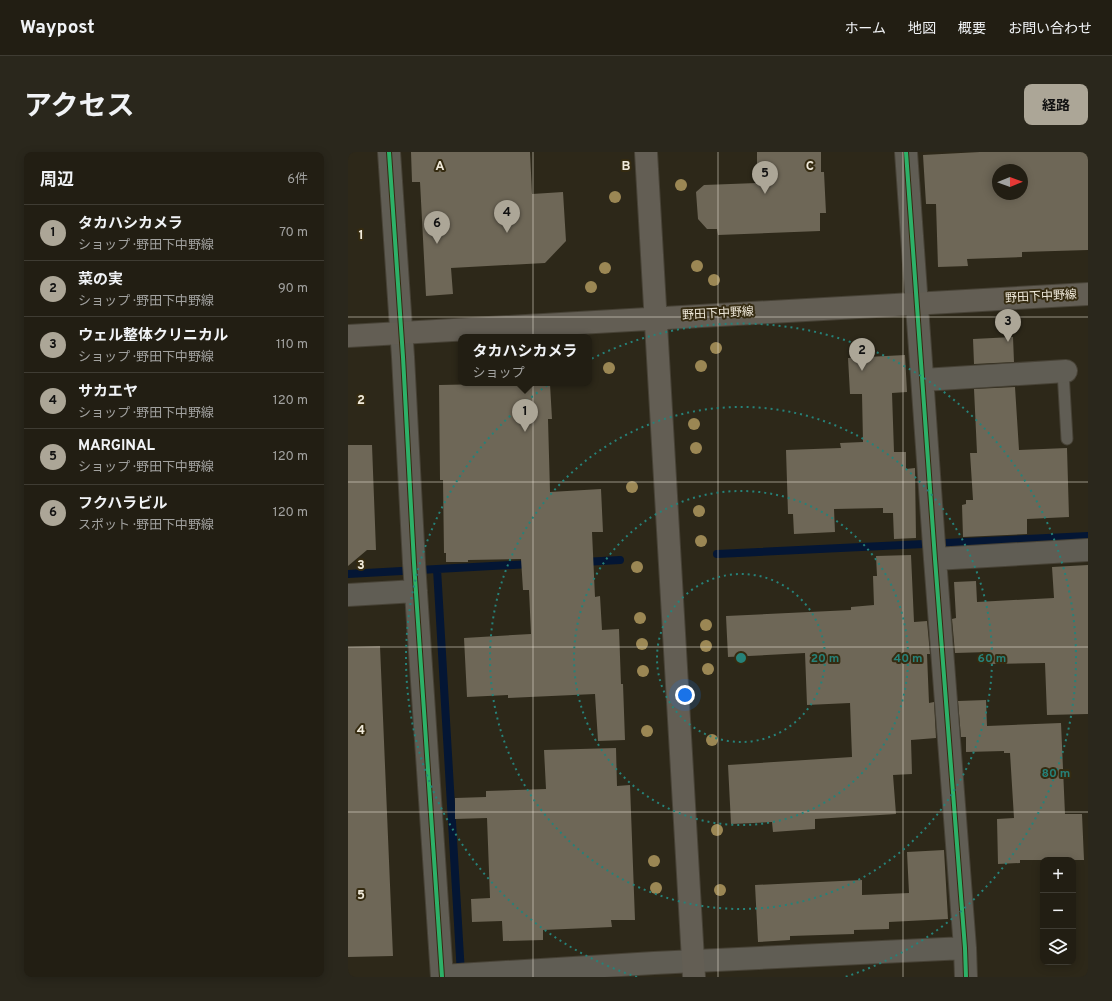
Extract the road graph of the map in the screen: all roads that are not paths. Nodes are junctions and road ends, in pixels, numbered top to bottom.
1 (389, 152) edge
2 (646, 152) edge
3 (906, 152) edge
4 (1088, 294) edge
5 (917, 304) junction
6 (656, 318) junction
7 (401, 333) junction
8 (348, 336) edge
9 (1065, 371) joint
10 (923, 380) junction
11 (1067, 439) dead end
12 (934, 548) junction
13 (1088, 550) edge
14 (415, 577) junction
15 (348, 595) edge
16 (965, 948) junction
17 (694, 969) edge
18 (452, 976) edge
19 (966, 977) edge

1 - 7 street
2 - 6 street
3 - 5 street
4 - 5 street, 野田下中野線
5 - 6 street, 野田下中野線
5 - 10 street
6 - 7 street, 野田下中野線
6 - 17 street
7 - 8 street, 野田下中野線
7 - 14 street
9 - 10 street
9 - 11 lane
10 - 12 street
12 - 13 street
12 - 16 street
14 - 15 street
14 - 18 street
16 - 17 street
16 - 19 street
17 - 18 street

